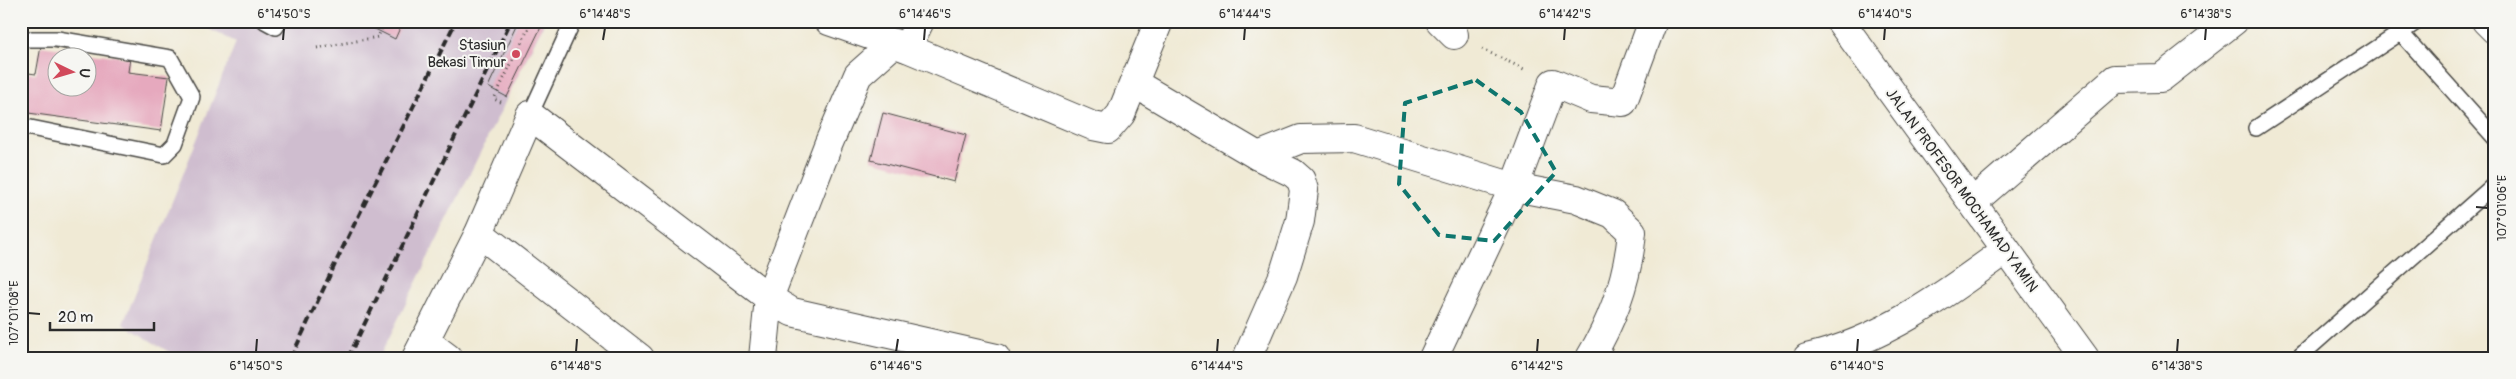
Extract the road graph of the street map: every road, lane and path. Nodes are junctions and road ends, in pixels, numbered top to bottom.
1 (265, 21) edge
2 (279, 21) edge
3 (385, 21) edge
4 (532, 21) edge
5 (573, 21) edge
6 (829, 21) edge
7 (920, 21) edge
8 (1159, 21) edge
9 (1653, 21) edge
10 (1840, 21) edge
11 (2234, 21) edge
12 (2418, 21) edge
13 (2486, 21) edge
14 (1447, 28) edge
15 (2495, 30) edge
16 (2401, 33) junction
17 (21, 40) edge
18 (901, 46) junction
19 (317, 48) dead end
20 (1134, 83) junction
21 (1554, 83) junction
22 (494, 99) dead end
23 (530, 115) junction
24 (21, 126) edge
25 (2256, 128) dead end
26 (2495, 138) edge
27 (1258, 156) junction
28 (2495, 184) edge
29 (1514, 187) junction
30 (1973, 202) junction
31 (479, 233) junction
32 (2006, 250) junction
33 (769, 298) junction
34 (420, 349) edge
35 (448, 358) edge
36 (640, 358) edge
37 (763, 358) edge
38 (996, 358) edge
39 (1247, 358) edge
40 (1433, 358) edge
41 (1590, 358) edge
42 (1806, 358) edge
43 (2085, 358) edge
44 (2298, 358) edge

1 - 2 lane
3 - 19 path
4 - 22 path
5 - 23 lane
6 - 18 street
7 - 18 street
8 - 20 street
9 - 21 street
10 - 30 street, JALAN PROFESOR MOCHAMAD YAMIN
11 - 30 street
12 - 16 lane
13 - 15 street
14 - 21 path
16 - 25 lane
16 - 26 lane
17 - 24 lane
18 - 20 street
18 - 33 street
20 - 27 street
21 - 29 street
23 - 31 street
23 - 33 street
27 - 29 street
27 - 39 street
28 - 44 lane
29 - 40 street
29 - 41 street
30 - 32 street, JALAN PROFESOR MOCHAMAD YAMIN
31 - 34 street
31 - 36 street
32 - 42 street
32 - 43 street, JALAN PROFESOR MOCHAMAD YAMIN
33 - 37 street
33 - 38 street
34 - 35 street

